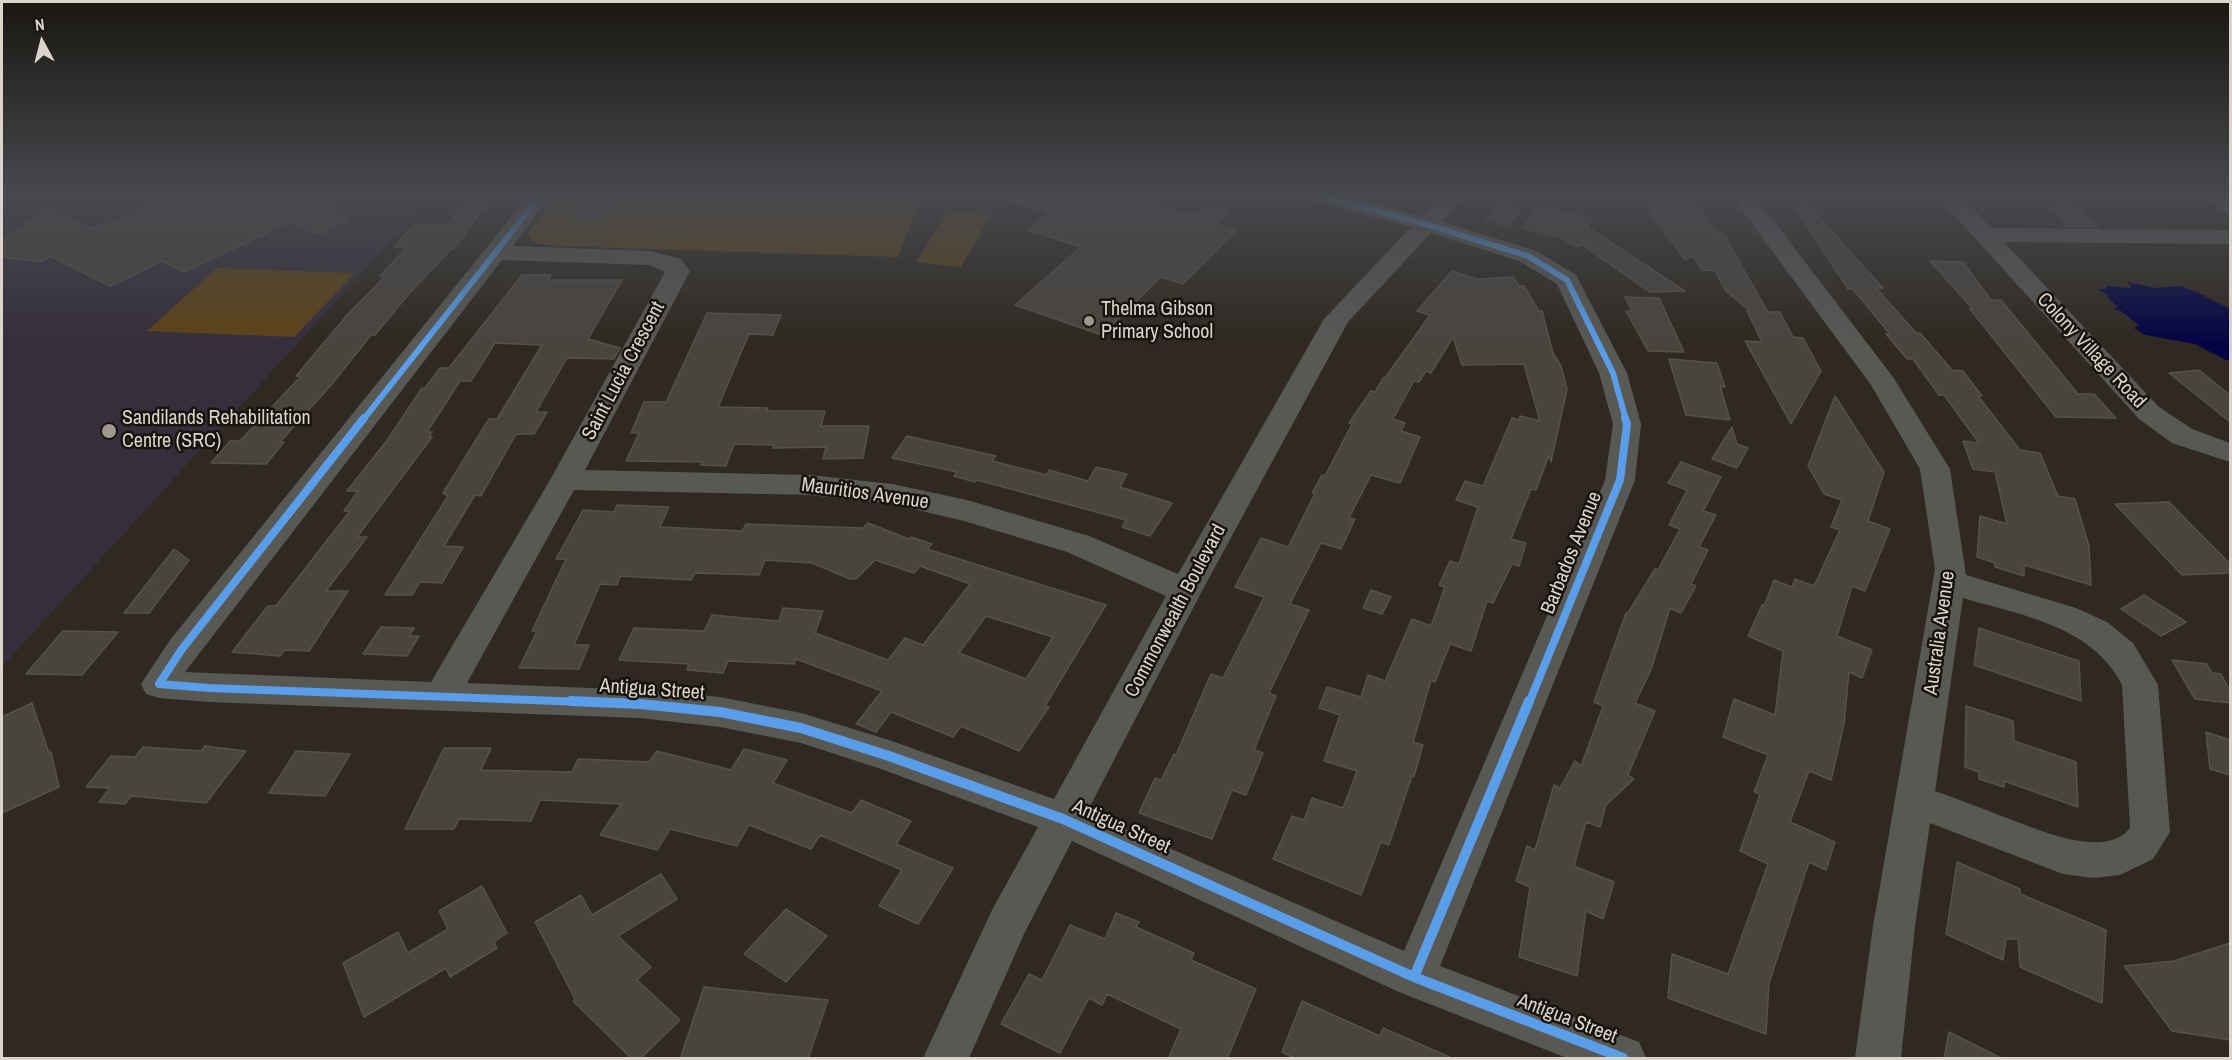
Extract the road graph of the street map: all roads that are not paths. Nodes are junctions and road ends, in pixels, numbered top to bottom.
1 (503, 244) edge
2 (1406, 244) edge
3 (1491, 244) edge
4 (1779, 244) edge
5 (1993, 244) edge
6 (496, 253) junction
7 (2230, 453) edge
8 (565, 480) junction
9 (1950, 582) junction
10 (1185, 591) junction
11 (441, 697) junction
12 (1914, 800) junction
13 (1064, 819) junction
14 (1414, 976) junction
15 (946, 1059) edge
16 (1623, 1059) edge
17 (1878, 1059) edge

1 - 6 street
2 - 10 street, Commonwealth Boulevard
3 - 14 street, Barbados Avenue
4 - 9 street, Australia Avenue
5 - 7 street, Colony Village Road
6 - 8 street, Saint Lucia Crescent
6 - 11 street, Antigua Street
8 - 10 street, Mauritios Avenue
8 - 11 street, Saint Lucia Crescent
9 - 12 street, Australia Avenue
9 - 12 street
10 - 13 street, Commonwealth Boulevard
11 - 13 street, Antigua Street
12 - 17 street, Australia Avenue
13 - 14 street, Antigua Street
13 - 15 street, Commonwealth Boulevard
14 - 16 street, Antigua Street

